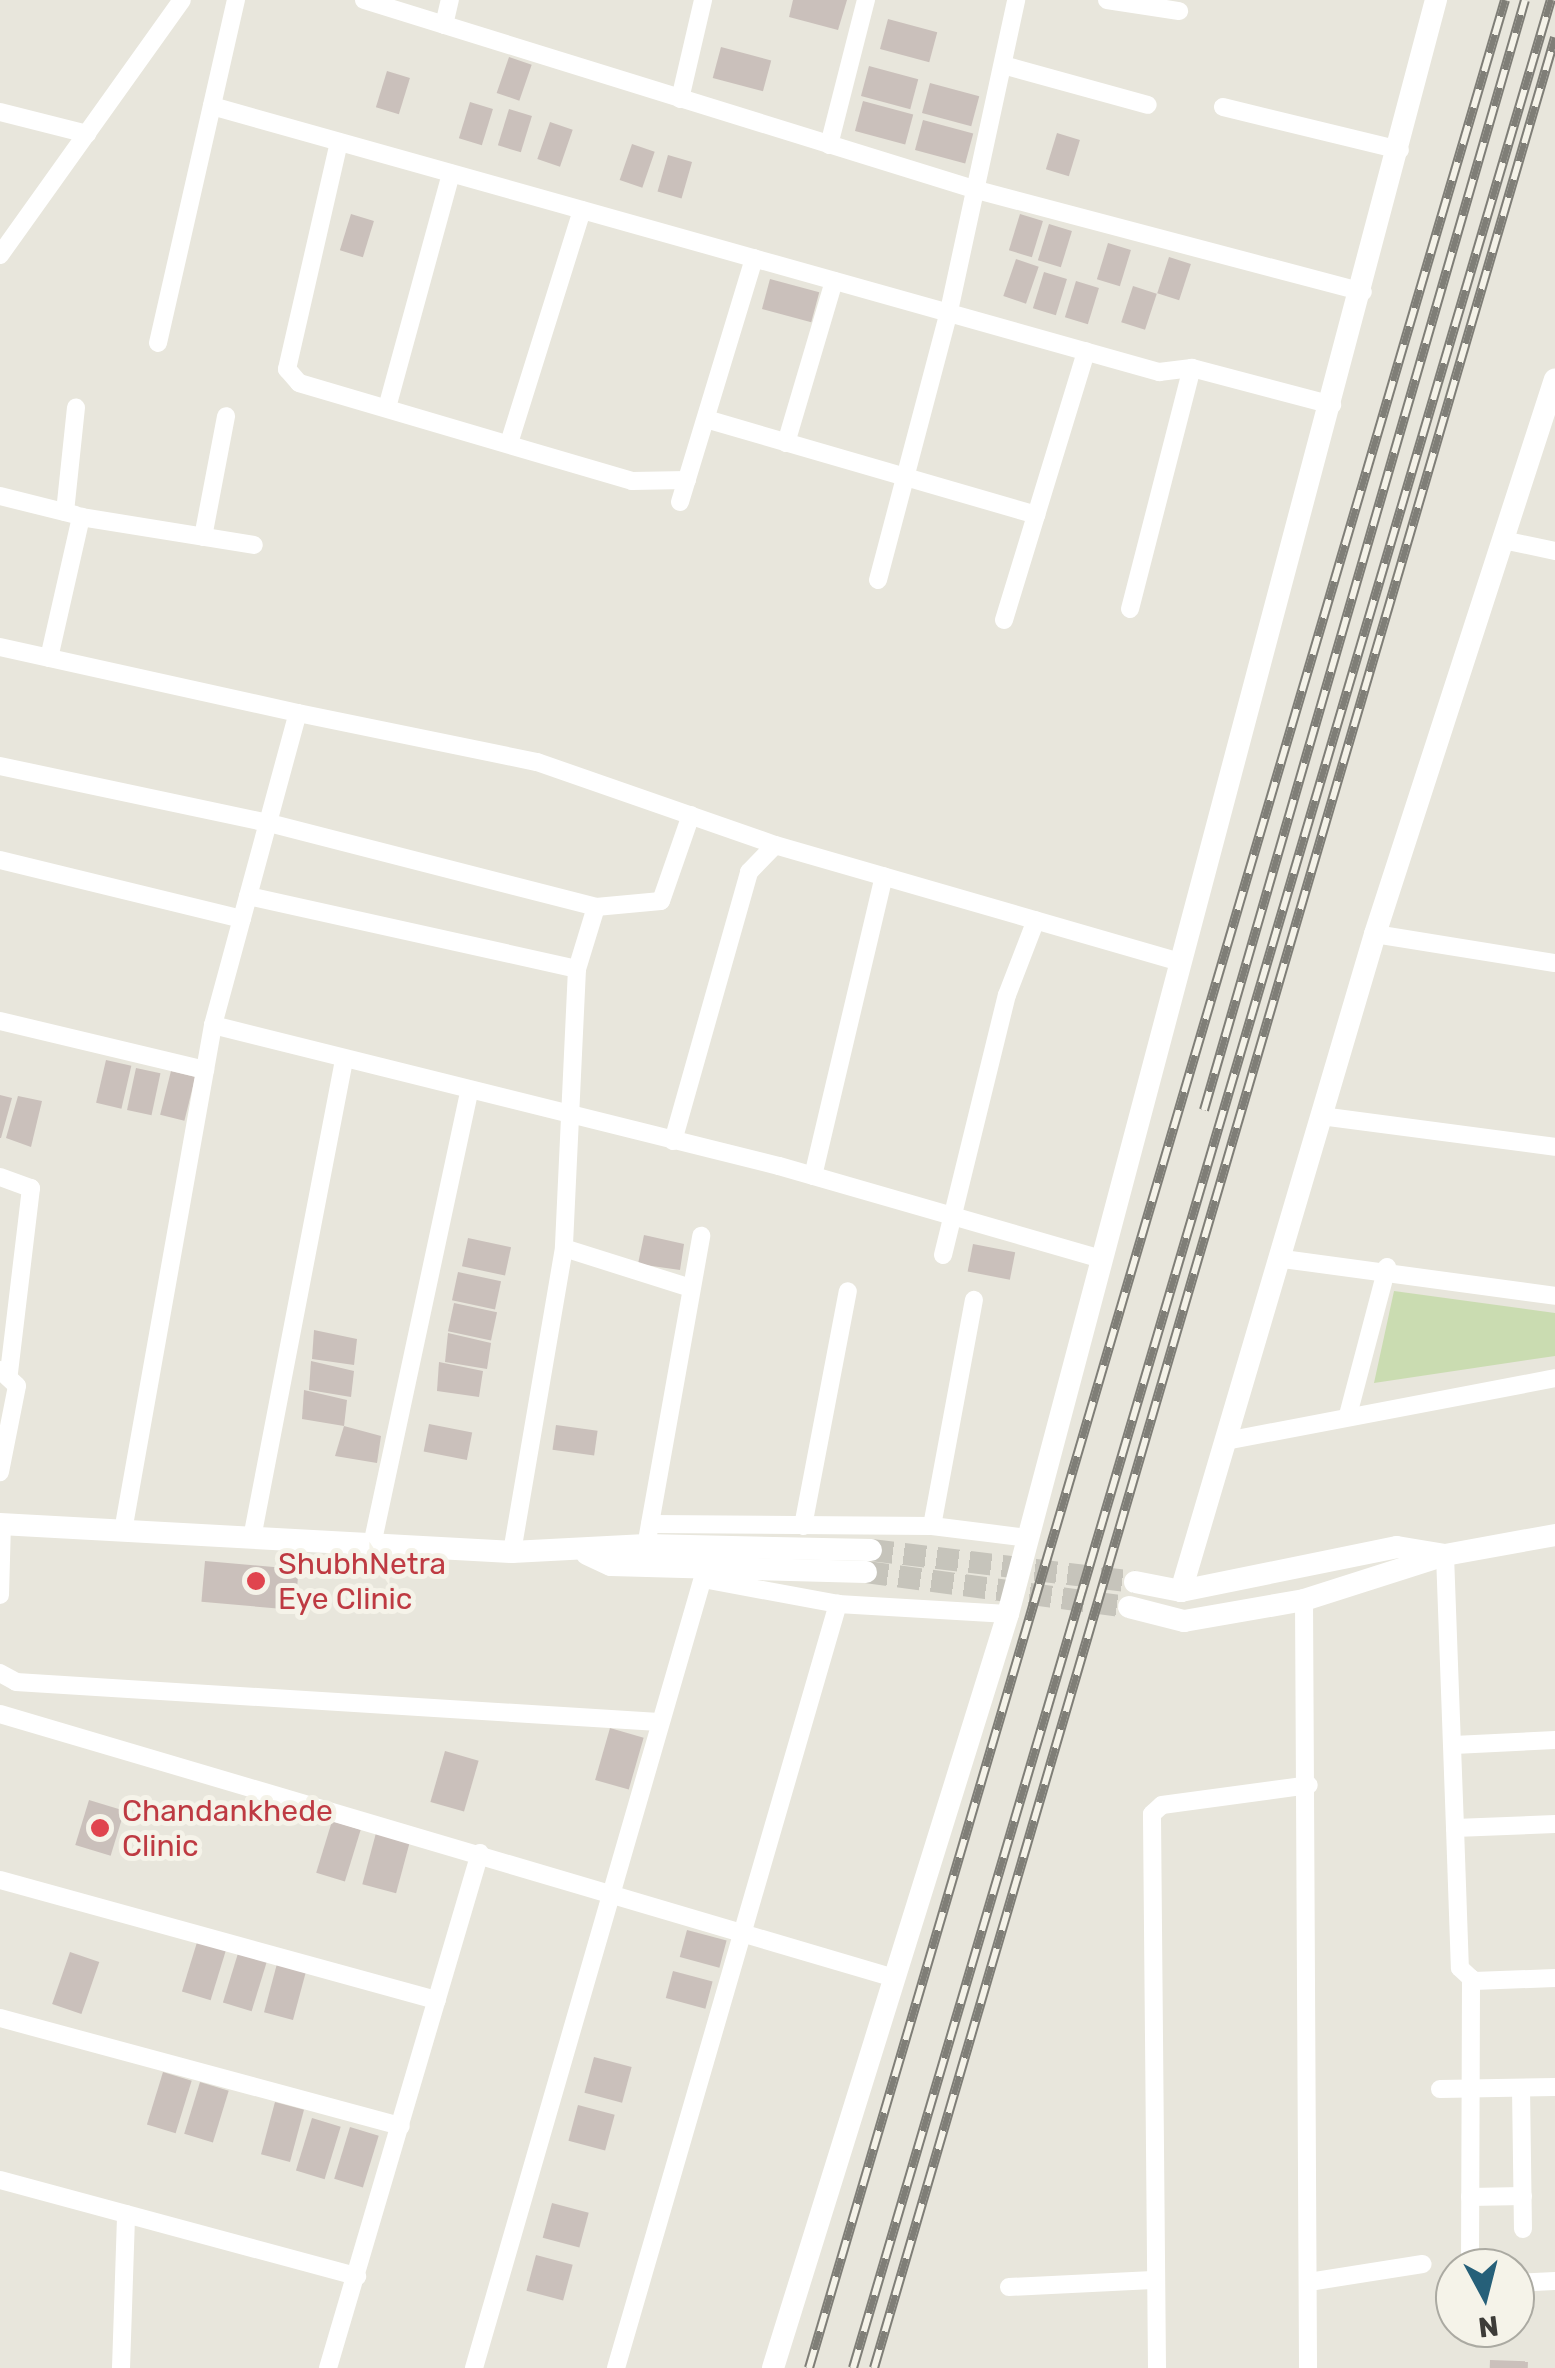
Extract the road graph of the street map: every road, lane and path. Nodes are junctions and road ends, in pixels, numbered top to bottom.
1 (182, 0) edge
2 (236, 0) edge
3 (364, 0) edge
4 (450, 0) edge
5 (704, 0) edge
6 (866, 0) edge
7 (1016, 0) edge
8 (1106, 0) edge
9 (1436, 0) edge
10 (1179, 11) dead end
11 (444, 25) junction
12 (1003, 66) junction
13 (680, 100) junction
14 (1148, 105) dead end
15 (212, 106) junction
16 (1223, 107) dead end
17 (0, 112) edge
18 (86, 134) junction
19 (338, 142) junction
20 (830, 145) junction
21 (1400, 150) junction
22 (450, 173) junction
23 (977, 190) junction
24 (582, 210) junction
25 (0, 255) edge
26 (754, 258) junction
27 (834, 281) junction
28 (1363, 292) junction
29 (949, 311) junction
30 (158, 343) dead end
31 (1086, 351) junction
32 (1192, 368) junction
33 (1555, 378) edge
34 (388, 404) junction
35 (1332, 405) junction
36 (76, 408) dead end
37 (226, 416) dead end
38 (706, 418) junction
39 (1547, 428) edge
40 (510, 440) junction
41 (786, 443) junction
42 (908, 479) junction
43 (687, 480) junction
44 (0, 496) edge
45 (680, 502) dead end
46 (73, 514) junction
47 (1036, 515) junction
48 (203, 537) junction
49 (1503, 540) junction
50 (254, 546) dead end
51 (1555, 551) edge
52 (878, 580) dead end
53 (1130, 609) dead end
54 (1004, 620) dead end
55 (0, 647) edge
56 (49, 658) junction
57 (298, 713) junction
58 (0, 766) edge
59 (692, 816) junction
60 (267, 825) junction
61 (775, 844) junction
62 (0, 860) edge
63 (884, 876) junction
64 (248, 896) junction
65 (596, 908) junction
66 (242, 919) junction
67 (1036, 920) junction
68 (1375, 934) junction
69 (1180, 962) junction
70 (1555, 963) edge
71 (577, 969) junction
72 (0, 1021) edge
73 (213, 1025) junction
74 (344, 1059) junction
75 (205, 1070) junction
76 (470, 1091) junction
77 (575, 1116) junction
78 (1321, 1116) junction
79 (673, 1140) junction
80 (1555, 1147) edge
81 (812, 1176) junction
82 (0, 1177) edge
83 (954, 1217) junction
84 (701, 1236) dead end
85 (564, 1248) junction
86 (944, 1256) dead end
87 (1283, 1259) junction
88 (1102, 1260) junction
89 (1386, 1267) junction
90 (688, 1287) junction
91 (848, 1291) dead end
92 (1555, 1296) edge
93 (974, 1300) dead end
94 (5, 1372) edge
95 (1555, 1378) edge
96 (1348, 1415) junction
97 (1231, 1440) junction
98 (0, 1472) edge
99 (1, 1524) edge
100 (803, 1526) junction
101 (932, 1526) junction
102 (123, 1532) junction
103 (648, 1534) junction
104 (1555, 1535) edge
105 (252, 1538) junction
106 (1028, 1538) junction
107 (372, 1545) junction
108 (512, 1552) junction
109 (587, 1554) junction
110 (1445, 1555) junction
111 (869, 1561) tunnel mouth
112 (694, 1564) junction
113 (1136, 1582) tunnel mouth
114 (1180, 1591) junction
115 (0, 1595) edge
116 (1304, 1600) junction
117 (838, 1604) junction
118 (1129, 1607) tunnel mouth
119 (1008, 1614) junction
120 (0, 1672) edge
121 (0, 1714) edge
122 (658, 1722) junction
123 (1555, 1740) edge
124 (1454, 1745) junction
125 (1310, 1784) junction
126 (1555, 1824) edge
127 (1456, 1828) junction
128 (480, 1852) junction
129 (0, 1880) edge
130 (611, 1890) junction
131 (742, 1935) junction
132 (894, 1978) junction
133 (1471, 1978) junction
134 (1555, 1978) edge
135 (438, 2000) junction
136 (0, 2018) edge
137 (1555, 2087) edge
138 (1440, 2088) dead end
139 (1470, 2088) junction
140 (1521, 2088) junction
141 (401, 2126) junction
142 (0, 2180) edge
143 (1523, 2196) junction
144 (1470, 2197) junction
145 (126, 2214) junction
146 (1524, 2228) dead end
147 (1470, 2248) edge
148 (1423, 2264) dead end
149 (357, 2276) junction
150 (1153, 2280) junction
151 (1309, 2282) junction
152 (1009, 2286) dead end
153 (121, 2368) edge
154 (328, 2368) edge
155 (474, 2368) edge
156 (616, 2368) edge
157 (773, 2368) edge
158 (1157, 2368) edge
159 (1308, 2368) edge

1 - 18 street
2 - 15 street
3 - 11 street
4 - 11 street
5 - 13 street
6 - 20 street
7 - 12 street
8 - 10 street
9 - 21 street
11 - 13 street
12 - 14 street
12 - 23 street
13 - 20 street
15 - 19 street
15 - 30 street
16 - 21 street
17 - 18 street
18 - 25 street
19 - 22 street
19 - 34 street
20 - 23 street
21 - 28 street
22 - 24 street
22 - 34 street
23 - 28 street
23 - 29 street
24 - 26 street
24 - 40 street
26 - 27 street
26 - 38 street
27 - 29 street
27 - 41 street
28 - 35 street
29 - 31 street
29 - 42 street
31 - 32 street
31 - 47 street
32 - 35 street
32 - 53 street
33 - 39 street
34 - 40 street
35 - 69 street
36 - 46 street
37 - 48 street
38 - 41 street
38 - 43 street
39 - 49 street
40 - 43 street
41 - 42 street
42 - 47 street
42 - 52 street
43 - 45 street
44 - 46 street
46 - 48 street
46 - 56 street
47 - 54 street
48 - 50 street
49 - 51 street
49 - 68 street
55 - 56 street
56 - 57 street
57 - 59 street
57 - 60 street
58 - 60 street
59 - 61 street
59 - 65 street
60 - 64 street
60 - 65 street
61 - 63 street
61 - 79 street
62 - 66 street
63 - 67 street
63 - 81 street
64 - 66 street
64 - 71 street
65 - 71 street
66 - 73 street
67 - 69 street
67 - 83 street
68 - 70 street
68 - 78 street
69 - 88 street
71 - 77 street
72 - 75 street
73 - 74 street
73 - 75 street
74 - 76 street
74 - 105 street
75 - 102 street
76 - 77 street
76 - 107 street
77 - 79 street
77 - 85 street
78 - 80 street
78 - 87 street
79 - 81 street
81 - 83 street
82 - 94 street
83 - 86 street
83 - 88 street
84 - 90 street
85 - 90 street
85 - 108 street
87 - 89 street
87 - 97 street
88 - 106 street
89 - 92 street
89 - 96 street
90 - 103 street
91 - 100 street
93 - 101 street
94 - 98 street
95 - 96 street
96 - 97 street
97 - 114 street
99 - 102 street
99 - 115 street
100 - 101 street
100 - 103 street
101 - 106 street
102 - 105 street
103 - 109 street
103 - 112 street
104 - 110 street
105 - 107 street
106 - 119 street
107 - 108 street
108 - 109 street
109 - 112 street
110 - 114 street
110 - 116 street
110 - 124 street
111 - 112 street
112 - 117 street
112 - 122 street
113 - 114 street
116 - 118 street
116 - 125 street
117 - 119 street
117 - 131 street
119 - 132 street
120 - 122 street
121 - 128 street
122 - 130 street
123 - 124 street
124 - 127 street
125 - 150 street
125 - 151 street
126 - 127 street
127 - 133 street
128 - 130 street
128 - 135 street
129 - 135 street
130 - 131 street
130 - 155 street
131 - 132 street
131 - 156 street
132 - 157 street
133 - 134 street
133 - 139 street
135 - 141 street
136 - 141 street
137 - 140 street
138 - 139 street
139 - 140 street
139 - 144 street
140 - 143 street
141 - 149 street
142 - 145 street
143 - 144 street
143 - 146 street
144 - 147 street
145 - 149 street
145 - 153 street
148 - 151 street
149 - 154 street
150 - 152 street
150 - 158 street
151 - 159 street

